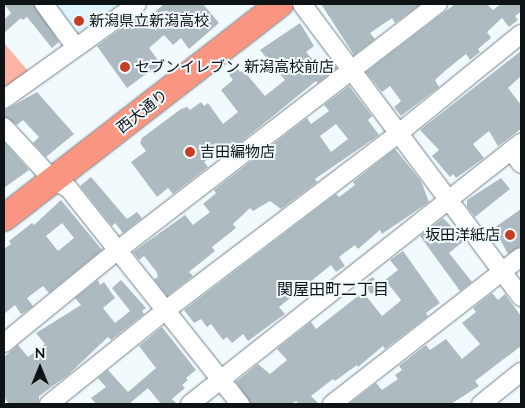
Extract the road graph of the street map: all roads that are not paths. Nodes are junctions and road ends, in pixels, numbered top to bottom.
1 (44, 4) edge
2 (137, 4) edge
3 (280, 4) edge
4 (302, 4) edge
5 (438, 4) edge
6 (521, 34) edge
7 (75, 46) junction
8 (353, 71) junction
9 (4, 99) edge
10 (4, 127) edge
11 (399, 133) junction
12 (518, 152) edge
13 (53, 180) junction
14 (448, 202) junction
15 (4, 218) edge
16 (118, 250) junction
17 (521, 257) edge
18 (502, 272) junction
19 (521, 297) edge
20 (166, 310) junction
21 (4, 343) edge
22 (521, 372) edge
23 (220, 380) junction
24 (49, 404) edge
25 (190, 404) edge
26 (240, 404) edge
27 (332, 404) edge
28 (481, 404) edge

1 - 7 street
2 - 7 street
3 - 13 highway, 西大通り
4 - 8 street
5 - 8 street
6 - 11 street
7 - 9 street
8 - 11 street
8 - 16 street
10 - 13 street
11 - 14 street
11 - 20 street
12 - 14 street
13 - 15 highway, 西大通り
13 - 16 street
14 - 18 street
14 - 23 street
16 - 20 street
16 - 21 street
17 - 18 street
18 - 19 street
18 - 27 street
20 - 23 street
20 - 24 street
22 - 28 street
23 - 25 street
23 - 26 street

